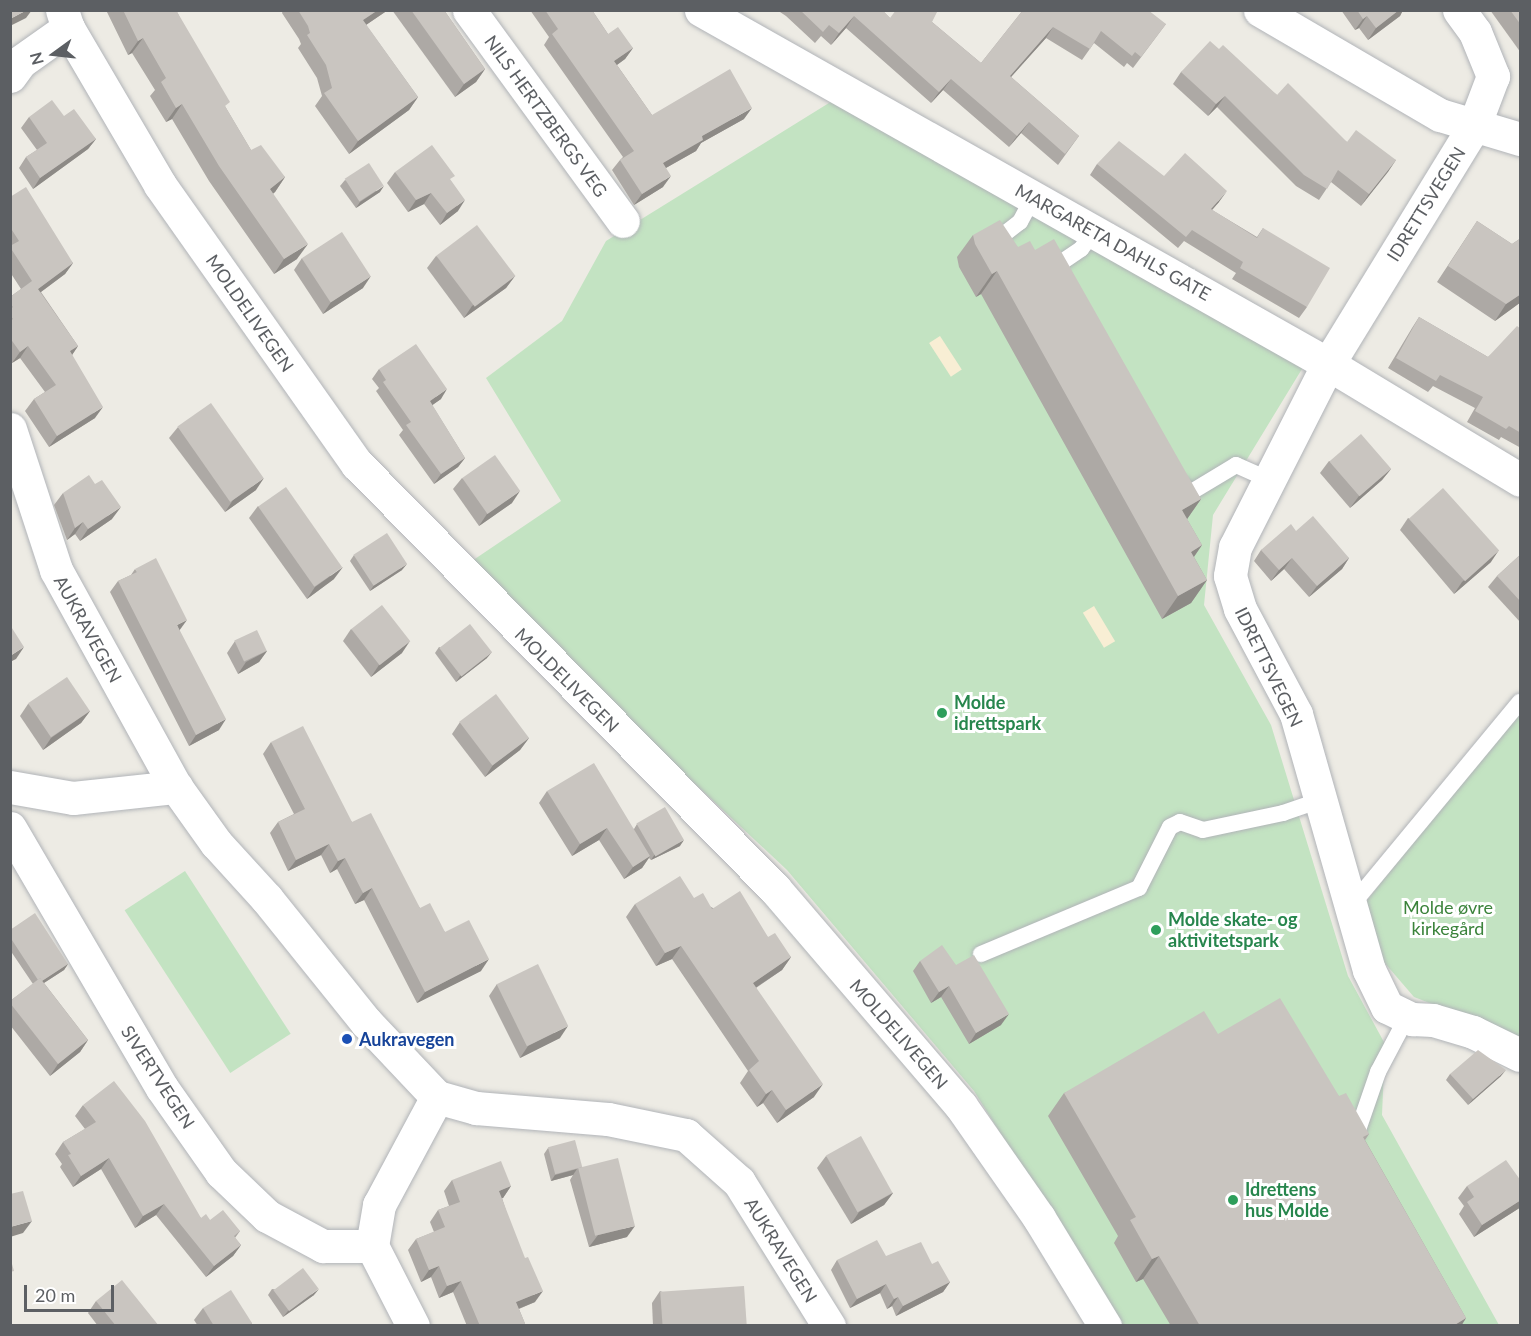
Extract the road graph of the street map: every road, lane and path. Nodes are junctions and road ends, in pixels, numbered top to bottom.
1 (469, 10) edge
2 (701, 10) edge
3 (1260, 10) edge
4 (1459, 10) edge
5 (65, 20) edge
6 (10, 76) edge
7 (1474, 126) junction
8 (1521, 139) edge
9 (1033, 198) junction
10 (623, 221) dead end
11 (1094, 232) junction
12 (994, 242) edge
13 (1066, 288) edge
14 (1328, 363) junction
15 (10, 429) edge
16 (1176, 473) edge
17 (1269, 480) junction
18 (1521, 480) edge
19 (1521, 702) edge
20 (10, 787) edge
21 (176, 787) junction
22 (1321, 800) junction
23 (10, 828) edge
24 (1351, 906) junction
25 (981, 954) dead end
26 (1407, 1017) junction
27 (1521, 1055) edge
28 (437, 1097) junction
29 (1358, 1133) edge
30 (372, 1246) junction
31 (413, 1326) edge
32 (829, 1326) edge
33 (1105, 1326) edge

1 - 10 street, NILS HERTZBERGS VEG
2 - 9 street, MARGARETA DAHLS GATE
3 - 7 street
4 - 7 street, IDRETTSVEGEN
5 - 6 street
5 - 33 street, MOLDELIVEGEN
7 - 8 street
7 - 14 street, IDRETTSVEGEN
9 - 11 street, MARGARETA DAHLS GATE
9 - 12 lane
11 - 13 lane
11 - 14 street, MARGARETA DAHLS GATE
14 - 17 street, IDRETTSVEGEN
14 - 18 street, MARGARETA DAHLS GATE
15 - 21 street, AUKRAVEGEN
16 - 17 lane
17 - 22 street, IDRETTSVEGEN
19 - 24 lane
20 - 21 street
21 - 28 street, AUKRAVEGEN
22 - 24 street, IDRETTSVEGEN
22 - 25 lane
23 - 30 street, SIVERTVEGEN
24 - 26 street, IDRETTSVEGEN
26 - 27 street, IDRETTSVEGEN
26 - 29 lane
28 - 30 street
28 - 32 street, AUKRAVEGEN
30 - 31 street

